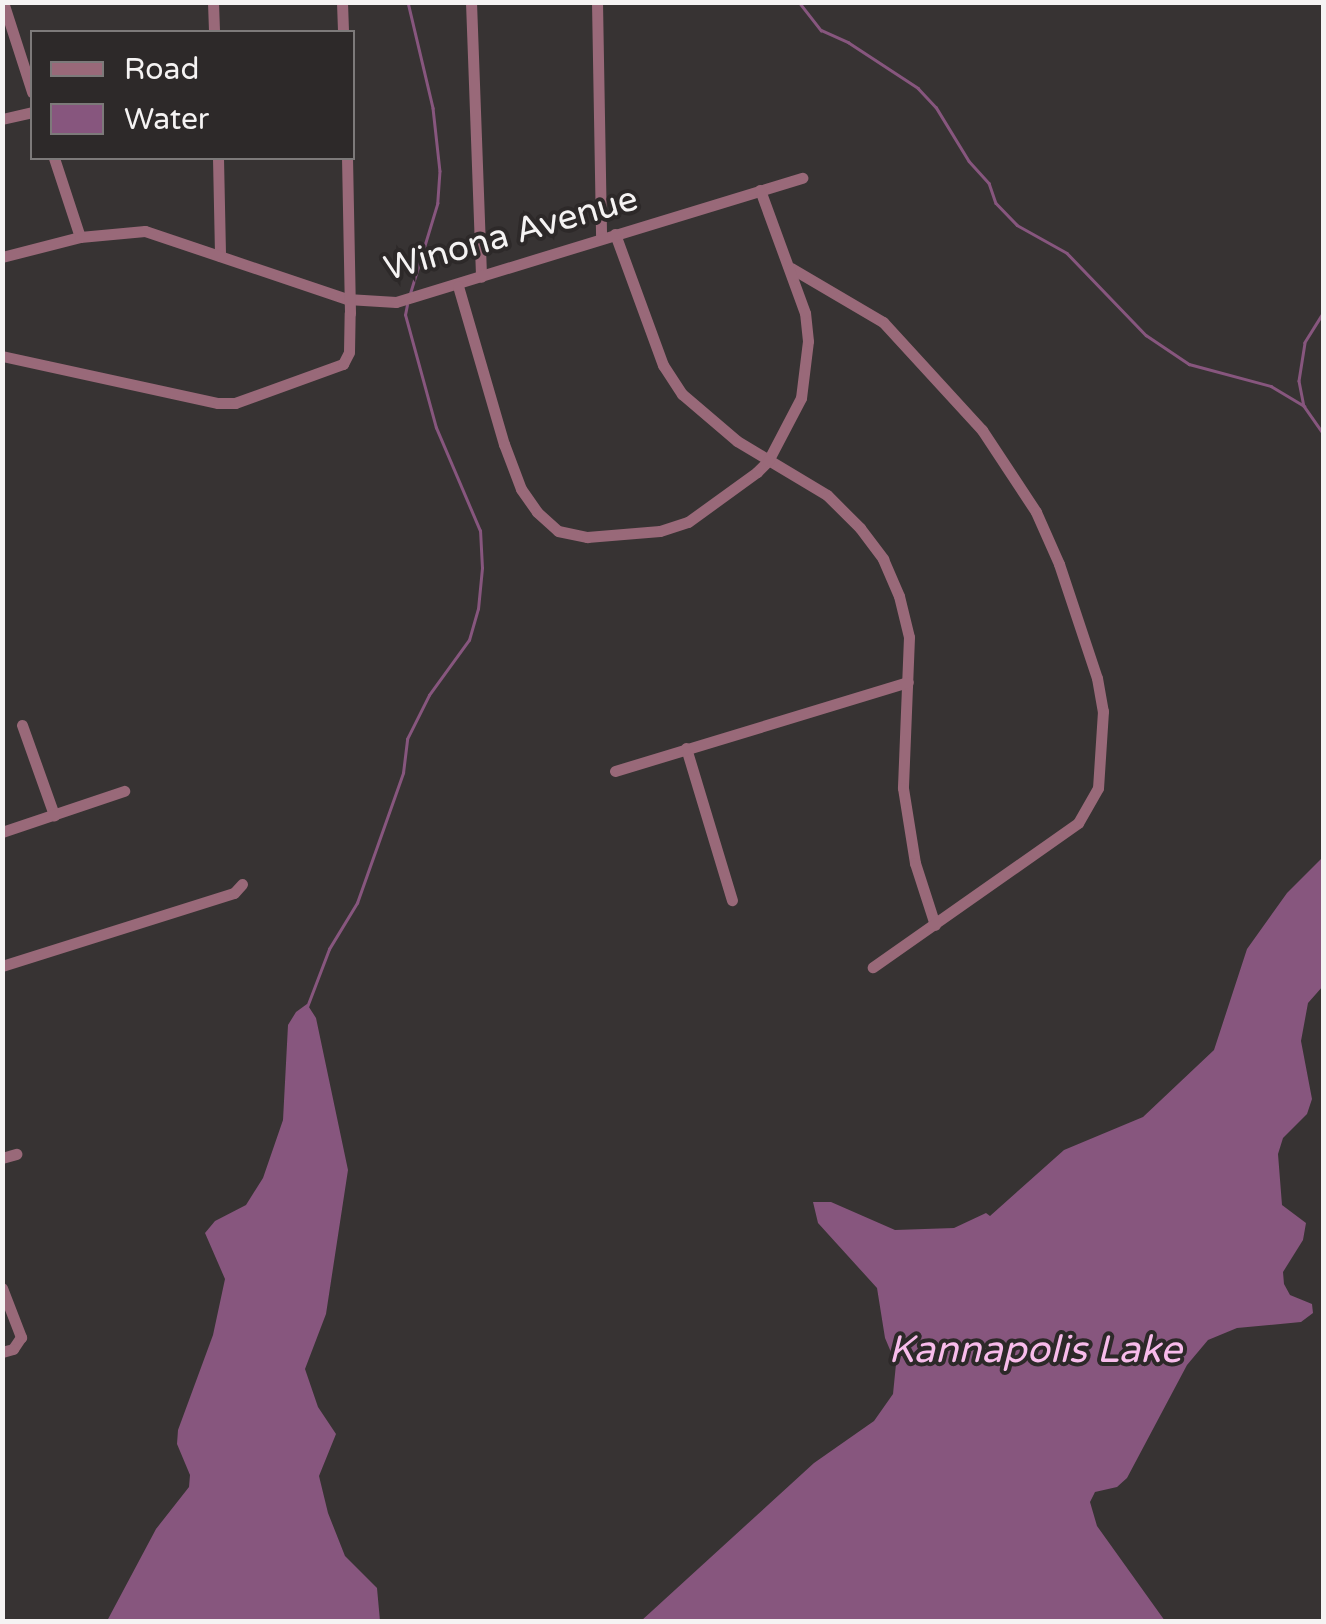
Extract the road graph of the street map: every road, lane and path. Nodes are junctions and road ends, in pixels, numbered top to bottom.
1 (3, 2) edge
2 (213, 2) edge
3 (342, 2) edge
4 (470, 2) edge
5 (596, 2) edge
6 (214, 30) edge
7 (343, 30) edge
8 (30, 86) edge
9 (30, 113) edge
10 (2, 120) edge
11 (55, 160) edge
12 (218, 160) edge
13 (346, 160) edge
14 (802, 178) dead end
15 (760, 190) junction
16 (615, 234) junction
17 (80, 237) junction
18 (601, 238) junction
19 (220, 256) junction
20 (2, 257) edge
21 (791, 268) junction
22 (481, 277) junction
23 (458, 286) junction
24 (347, 299) junction
25 (2, 356) edge
26 (768, 461) junction
27 (908, 682) junction
28 (22, 726) dead end
29 (686, 748) junction
30 (615, 771) dead end
31 (124, 790) dead end
32 (54, 815) junction
33 (2, 832) edge
34 (242, 884) dead end
35 (732, 900) dead end
36 (935, 925) junction
37 (2, 966) edge
38 (873, 967) dead end
39 (2, 1288) edge
40 (2, 1352) edge

1 - 8 street
2 - 6 street
3 - 7 street
4 - 22 street
5 - 18 street
9 - 10 street
11 - 17 street
12 - 19 street
13 - 24 street
14 - 15 street, Winona Avenue
15 - 16 street, Winona Avenue
15 - 21 street
16 - 18 street, Winona Avenue
16 - 26 street
17 - 19 street, Winona Avenue
17 - 20 street, Winona Avenue
18 - 22 street, Winona Avenue
19 - 24 street, Winona Avenue
21 - 26 street
21 - 36 street
22 - 23 street, Winona Avenue
23 - 24 street, Winona Avenue
23 - 26 street
24 - 25 street
26 - 27 street
27 - 29 street
27 - 36 street
28 - 32 street
29 - 30 street
29 - 35 street
31 - 32 street
32 - 33 street
34 - 37 street
36 - 38 street
39 - 40 street

